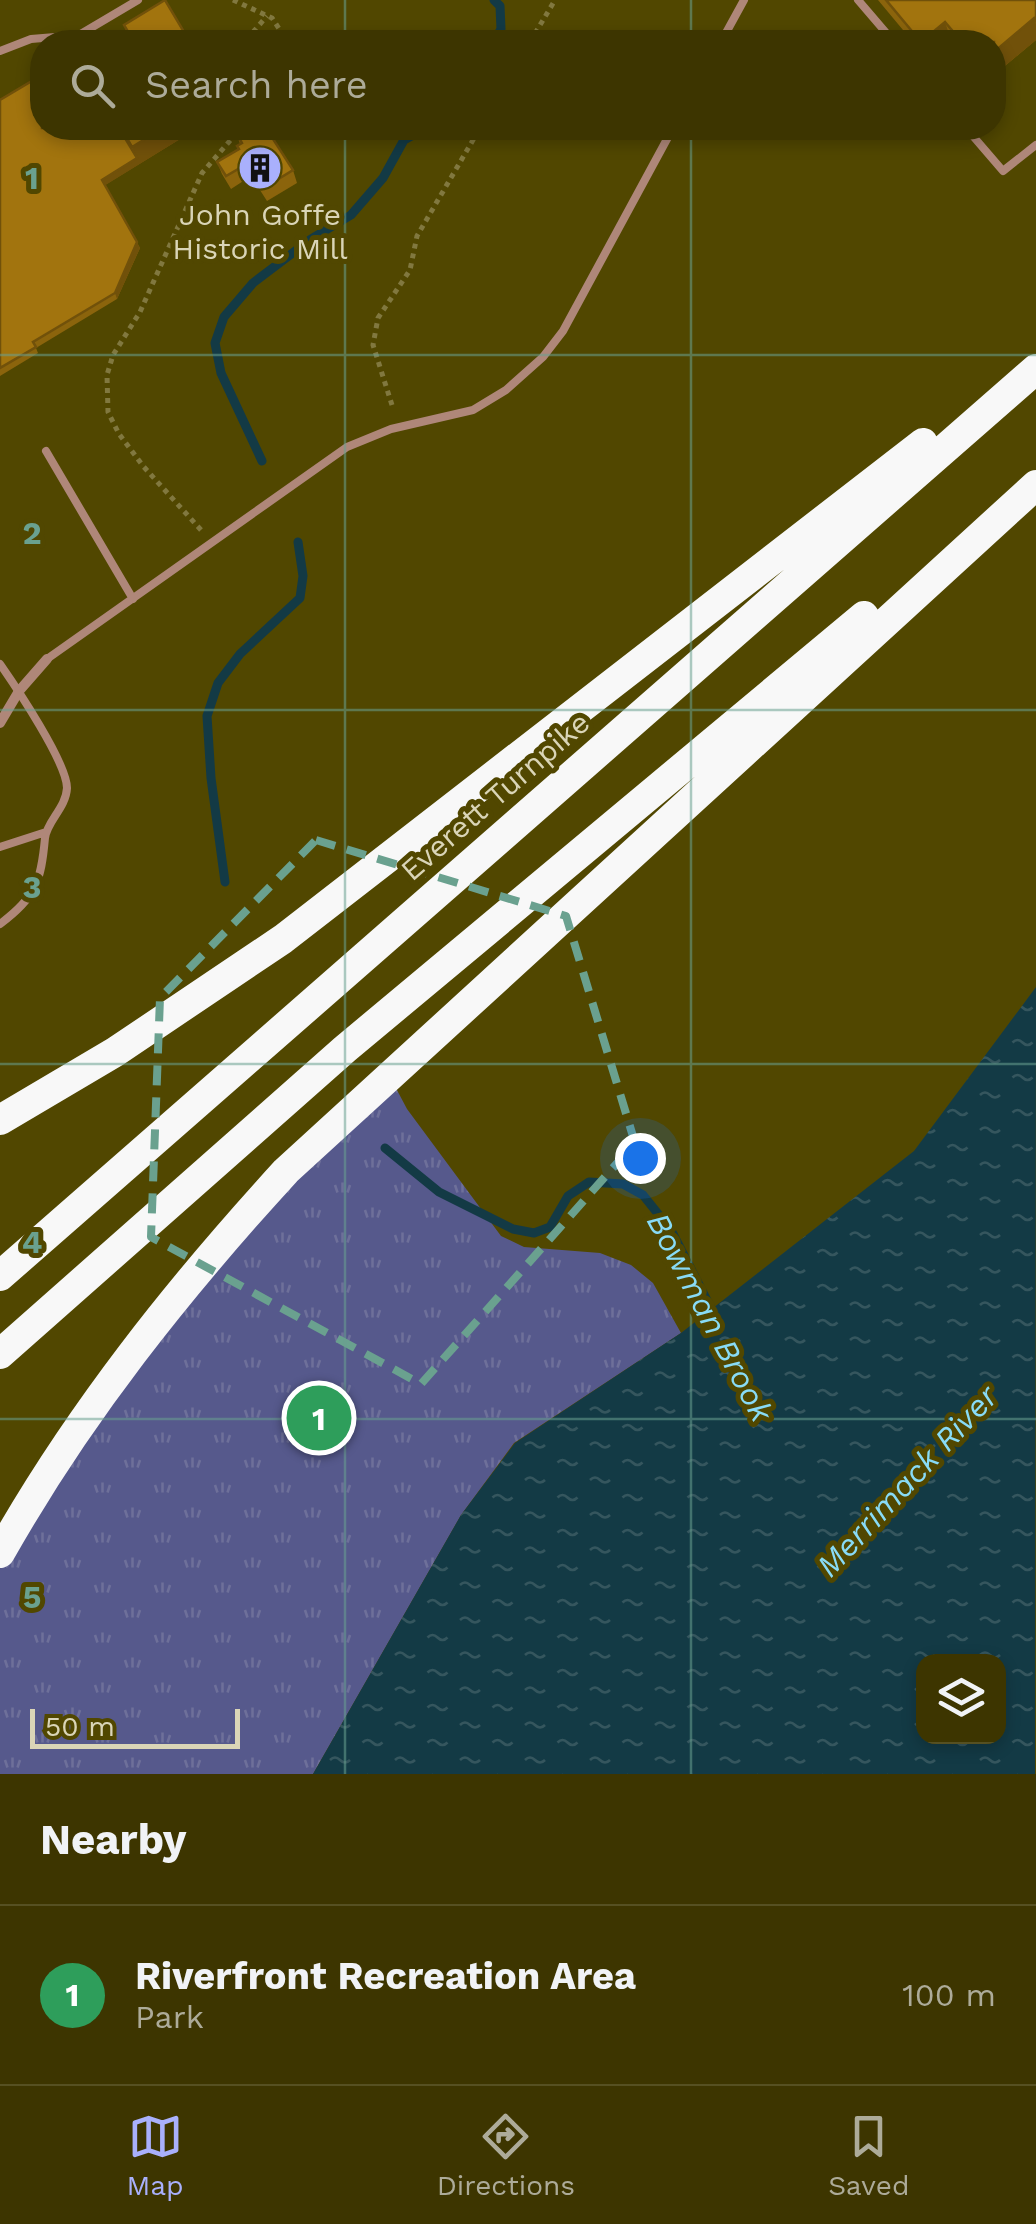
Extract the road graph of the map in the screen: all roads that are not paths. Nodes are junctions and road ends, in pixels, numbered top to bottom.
1 (138, 0) edge
2 (744, 0) edge
3 (858, 0) edge
4 (87, 30) edge
5 (728, 30) edge
6 (884, 30) edge
7 (30, 39) edge
8 (0, 50) edge
9 (666, 140) edge
10 (976, 140) edge
11 (1036, 145) edge
12 (1036, 356) edge
13 (1036, 369) edge
14 (46, 451) dead end
15 (1036, 472) edge
16 (1036, 485) edge
17 (133, 600) junction
18 (47, 659) joint
19 (0, 664) edge
20 (18, 691) junction
21 (0, 723) edge
22 (46, 832) junction
23 (0, 847) edge
24 (0, 924) edge
25 (0, 1120) edge
26 (0, 1276) edge
27 (0, 1354) edge
28 (0, 1553) edge

1 - 4 lane
2 - 5 lane
3 - 6 lane
7 - 8 lane
9 - 17 lane
10 - 11 lane
12 - 25 highway
13 - 26 highway, Everett Turnpike
14 - 17 lane
15 - 27 highway
16 - 28 highway
17 - 18 lane
18 - 20 street
19 - 20 lane
20 - 21 street
20 - 22 lane
22 - 23 lane
22 - 24 lane

